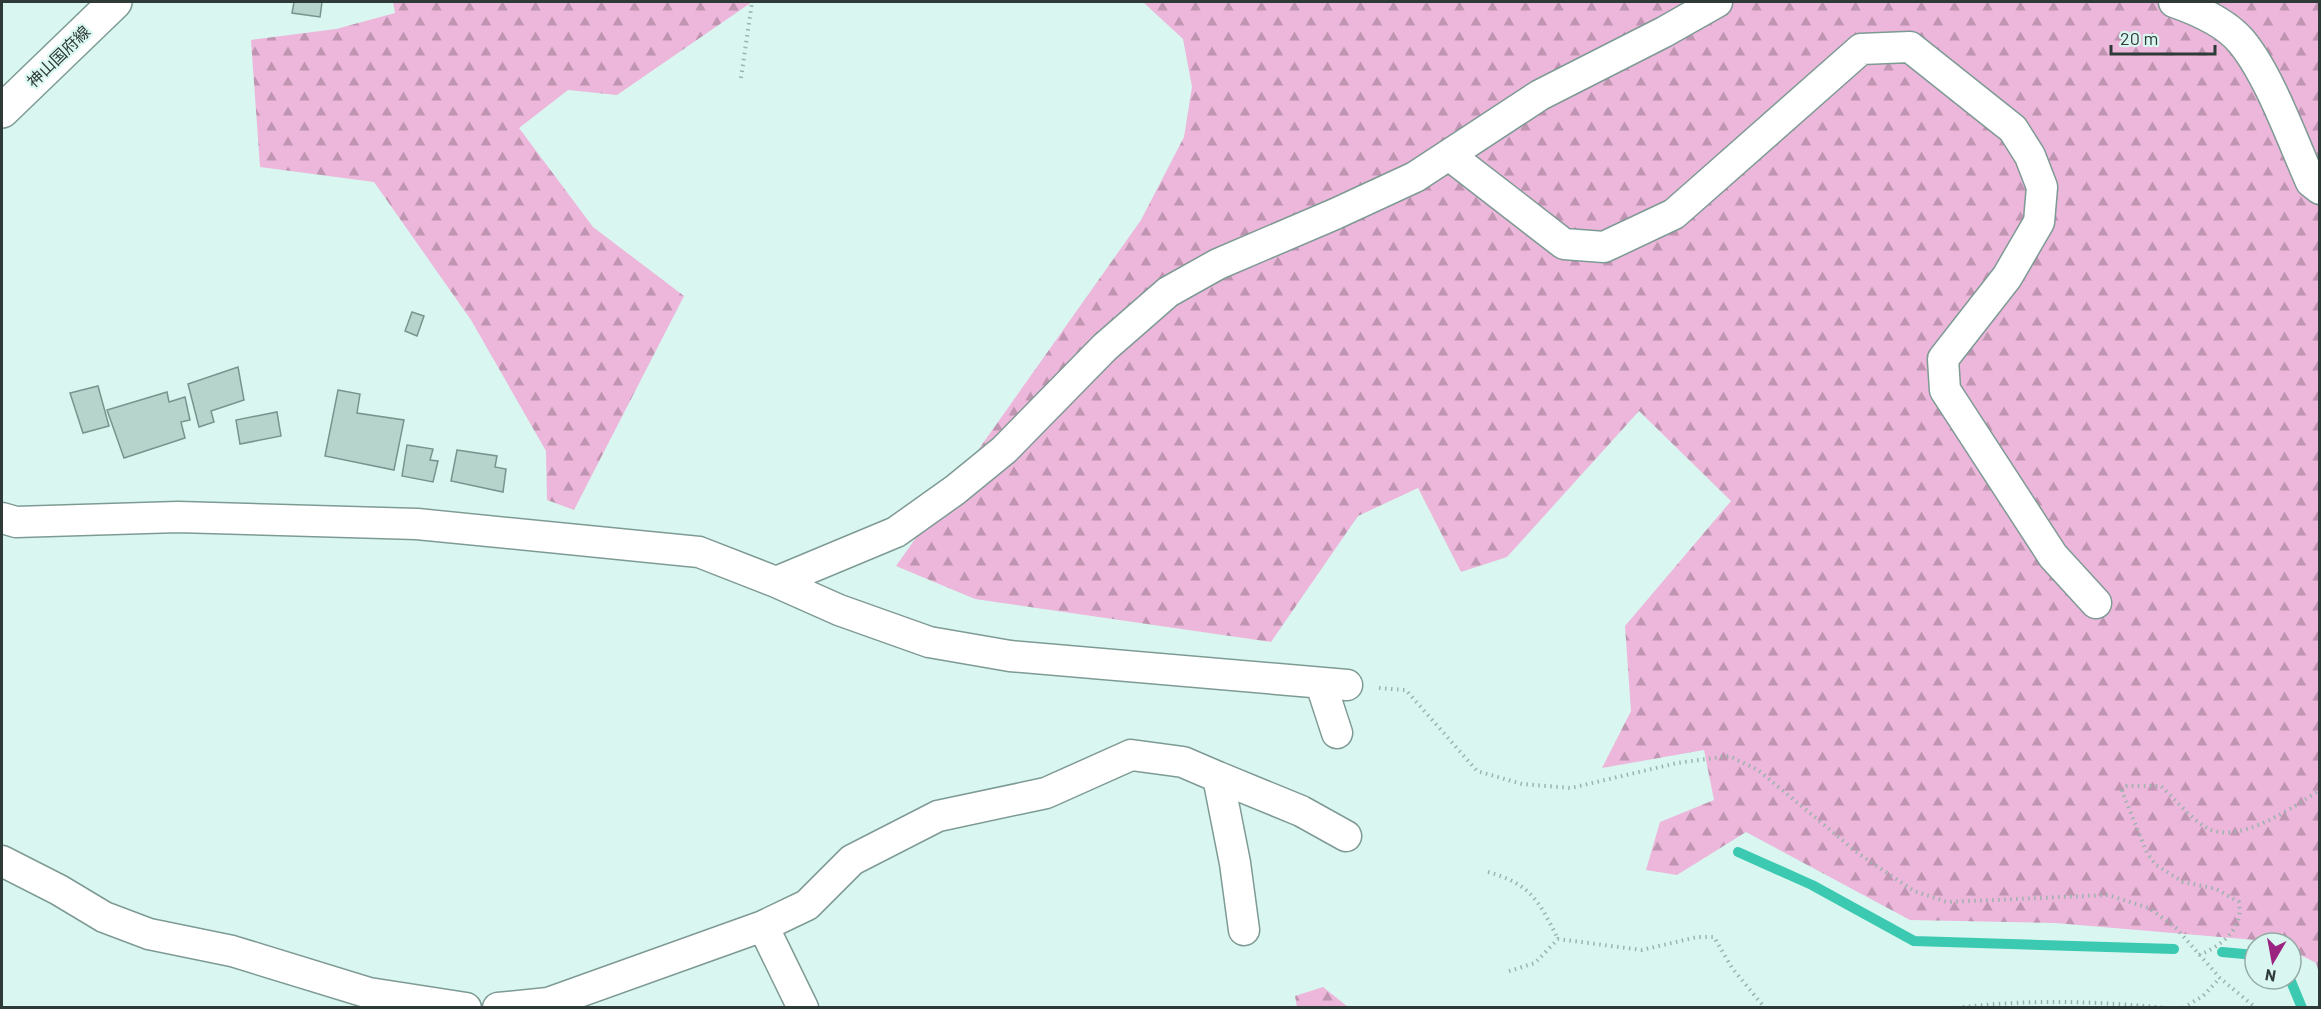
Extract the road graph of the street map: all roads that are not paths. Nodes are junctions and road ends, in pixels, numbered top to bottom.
1 (115, 2) edge
2 (1717, 2) edge
3 (2174, 2) edge
4 (2, 111) edge
5 (1449, 155) junction
6 (2319, 189) edge
7 (2, 518) edge
8 (776, 582) junction
9 (2096, 603) dead end
10 (1337, 733) dead end
11 (1218, 777) junction
12 (1346, 836) dead end
13 (2, 861) edge
14 (763, 926) junction
15 (1244, 930) dead end
16 (466, 1008) edge
17 (498, 1008) edge
18 (803, 1008) edge

1 - 4 main road, 神山国府線
2 - 5 street
3 - 6 street
5 - 8 street
5 - 9 street
7 - 8 street
8 - 10 street
11 - 12 street
11 - 14 street
11 - 15 street
13 - 16 street
14 - 17 street
14 - 18 street

